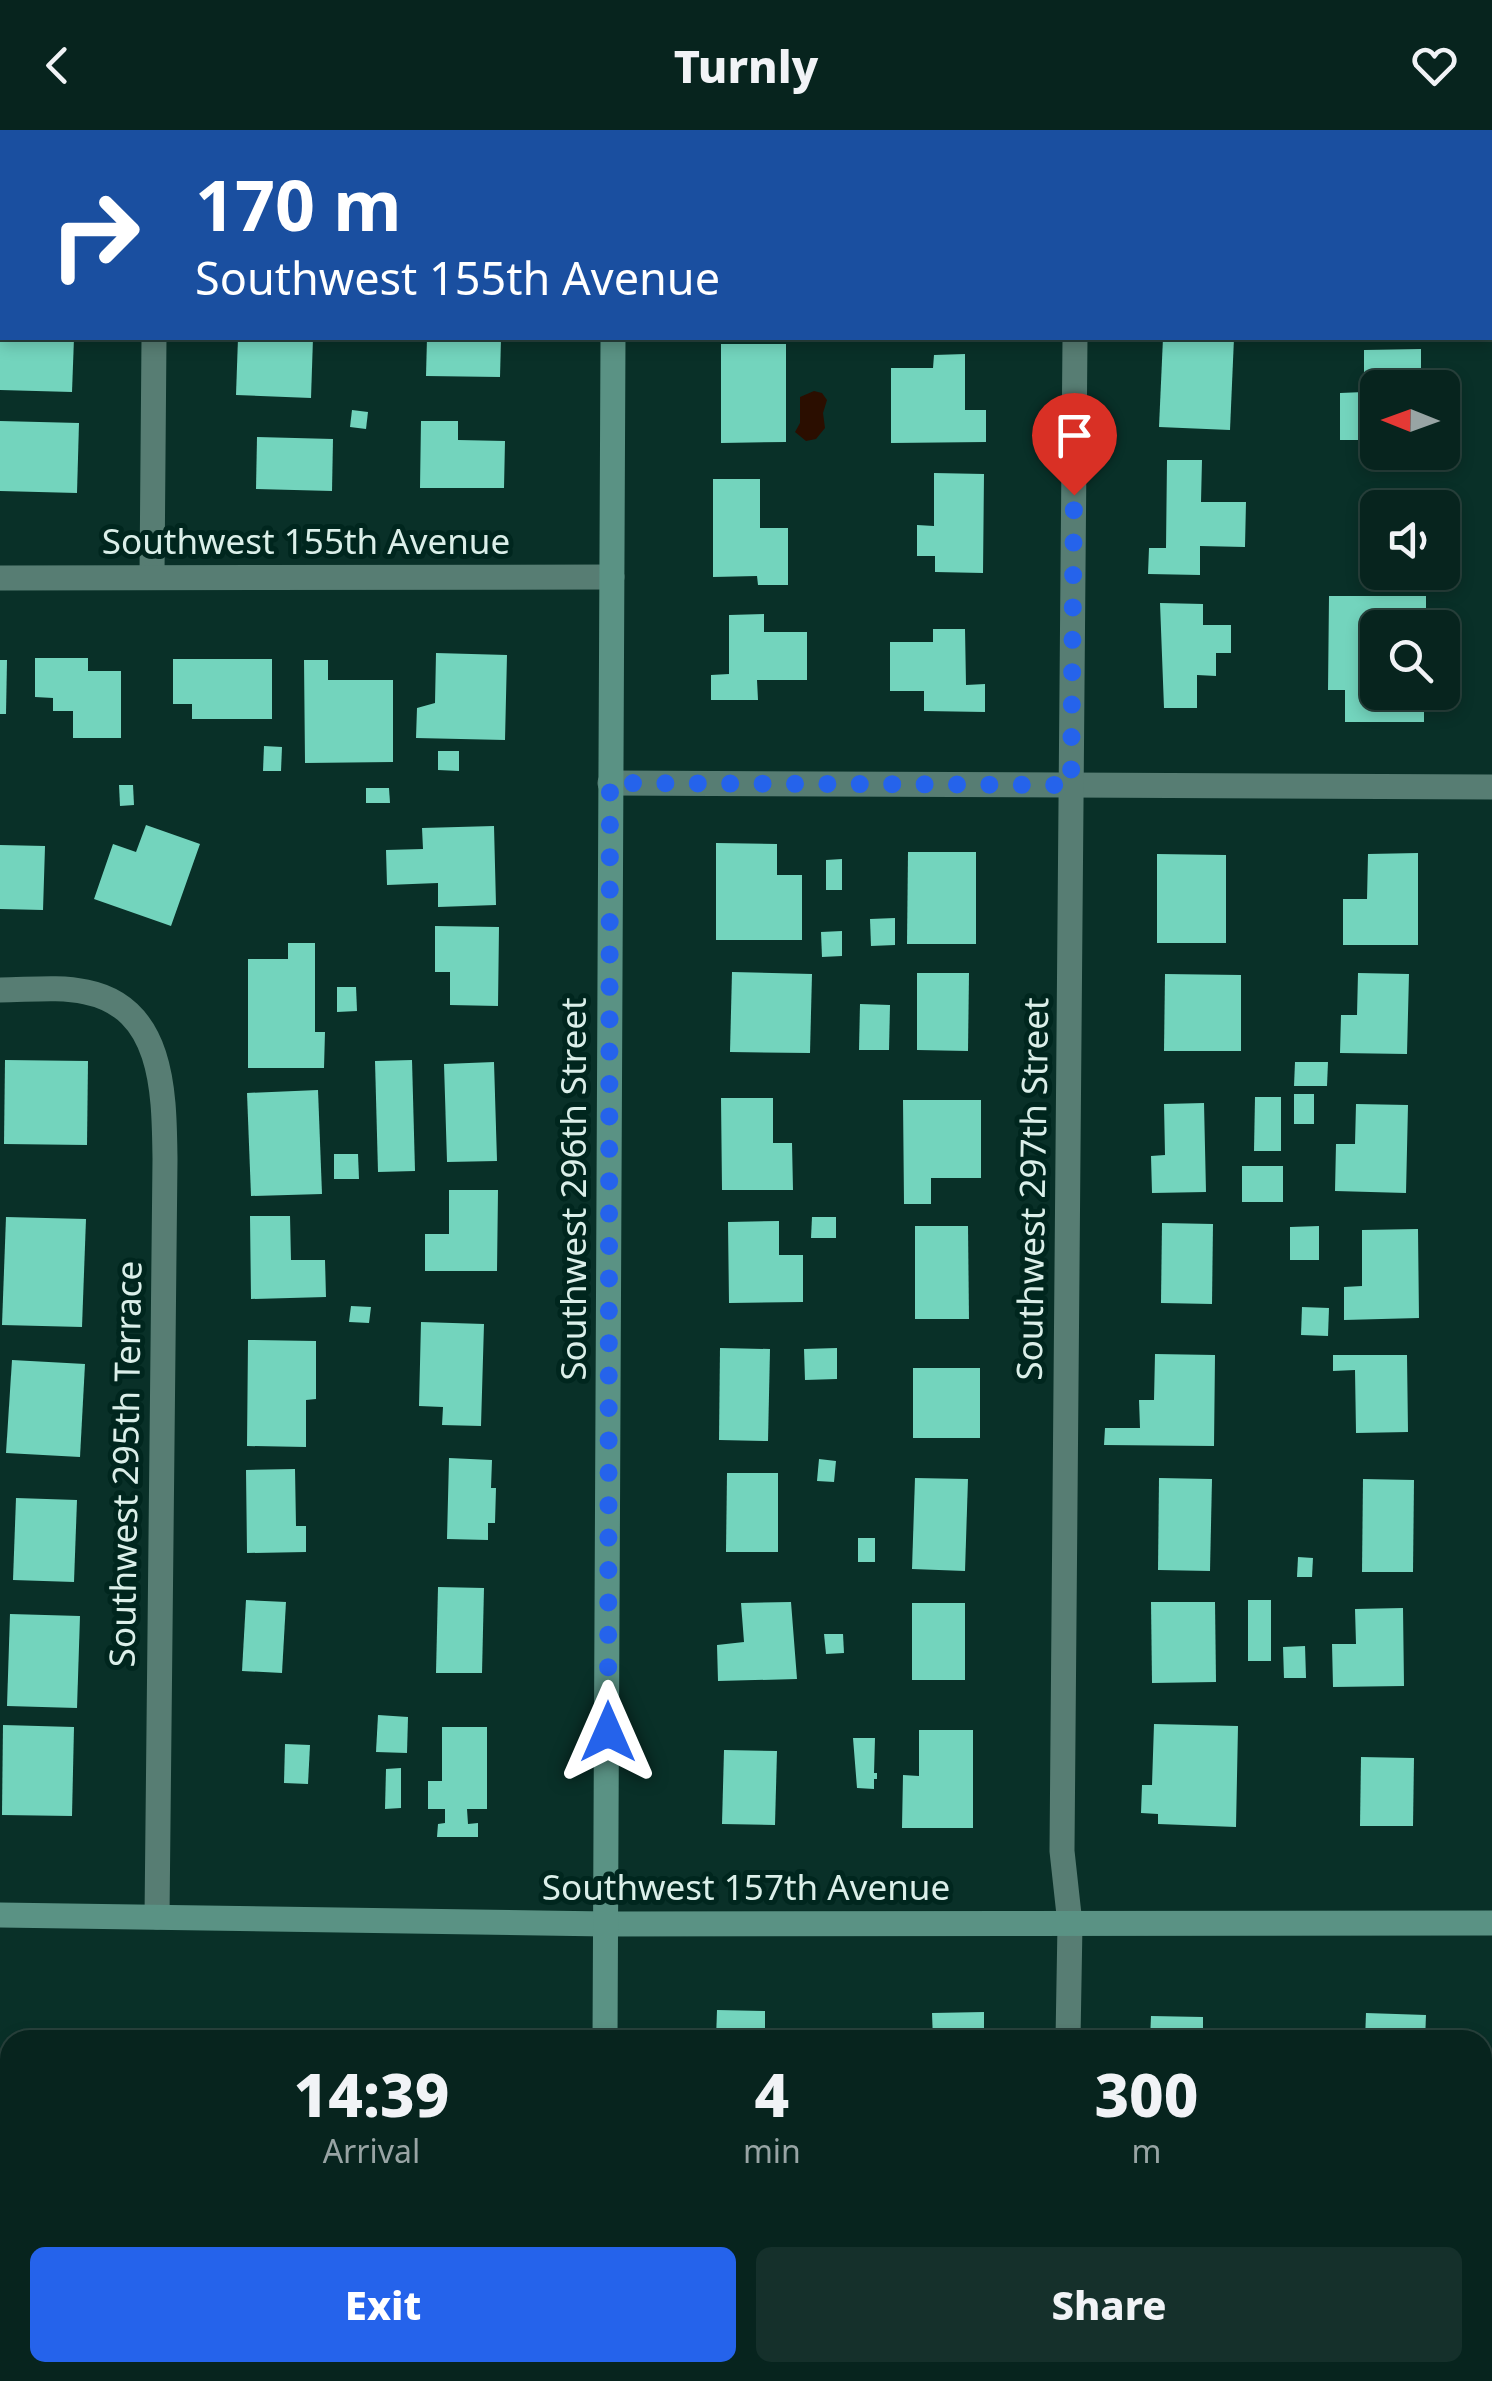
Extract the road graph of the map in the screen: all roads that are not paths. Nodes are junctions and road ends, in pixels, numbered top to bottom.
1 (154, 340) edge
2 (614, 340) edge
3 (1075, 340) edge
4 (152, 576) junction
5 (612, 577) junction
6 (0, 578) edge
7 (610, 783) junction
8 (1071, 785) junction
9 (1492, 787) edge
10 (0, 990) edge
11 (0, 1915) edge
12 (157, 1917) junction
13 (1492, 1923) edge
14 (607, 1924) junction
15 (1070, 1924) junction
16 (605, 2030) edge
17 (1068, 2030) edge

1 - 4 street
2 - 5 street, Southwest 296th Street
3 - 8 street, Southwest 297th Street
4 - 5 street, Southwest 155th Avenue
4 - 6 street, Southwest 155th Avenue
5 - 7 street, Southwest 296th Street
7 - 8 street
7 - 14 street, Southwest 296th Street
8 - 9 street
8 - 15 street, Southwest 297th Street
10 - 12 street, Southwest 295th Terrace
11 - 12 street, Southwest 157th Avenue
12 - 14 street, Southwest 157th Avenue
13 - 15 street, Southwest 157th Avenue
14 - 15 street, Southwest 157th Avenue
14 - 16 street, Southwest 296th Street
15 - 17 street, Southwest 297th Street

